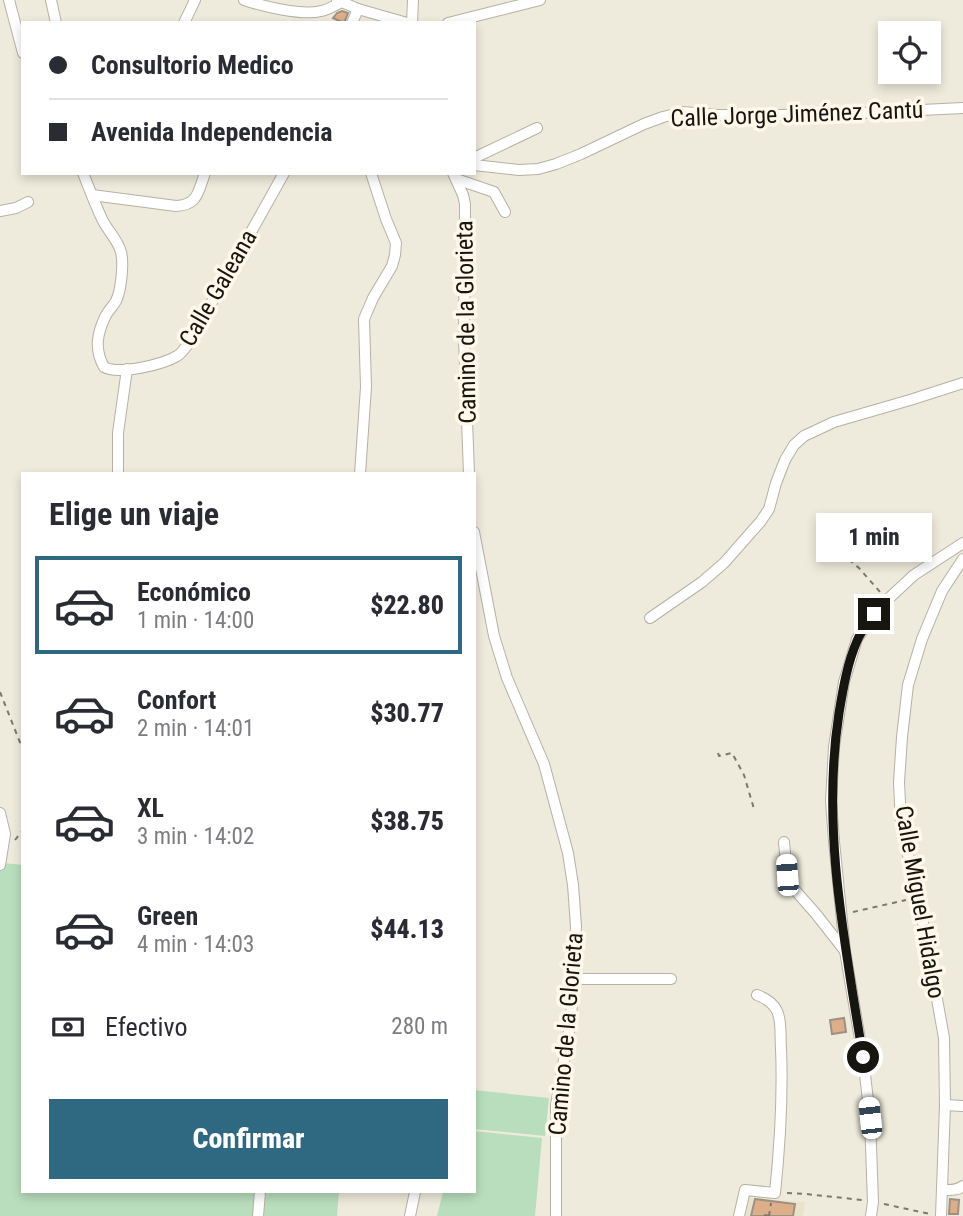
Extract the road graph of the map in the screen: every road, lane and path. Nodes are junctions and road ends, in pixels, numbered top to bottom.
1 (9, 0) edge
2 (51, 0) edge
3 (195, 0) edge
4 (244, 0) edge
5 (413, 0) edge
6 (541, 0) edge
7 (339, 1) edge
8 (516, 3) edge
9 (358, 9) junction
10 (56, 21) edge
11 (185, 21) edge
12 (353, 21) edge
13 (400, 21) edge
14 (412, 21) edge
15 (455, 21) edge
16 (21, 45) edge
17 (963, 108) edge
18 (537, 128) dead end
19 (476, 157) edge
20 (476, 165) edge
21 (84, 175) edge
22 (204, 175) edge
23 (283, 175) edge
24 (372, 175) edge
25 (454, 176) edge
26 (92, 195) junction
27 (28, 202) dead end
28 (0, 211) edge
29 (505, 212) dead end
30 (127, 369) junction
31 (963, 383) edge
32 (118, 472) edge
33 (360, 472) edge
34 (469, 472) edge
35 (826, 540) dead end
36 (476, 542) edge
37 (963, 543) edge
38 (963, 559) edge
39 (887, 600) junction
40 (650, 618) dead end
41 (0, 691) edge
42 (21, 745) edge
43 (718, 753) dead end
44 (754, 809) dead end
45 (0, 813) edge
46 (784, 842) dead end
47 (0, 865) edge
48 (917, 898) junction
49 (842, 915) junction
50 (845, 951) junction
51 (574, 979) junction
52 (671, 979) dead end
53 (757, 995) dead end
54 (945, 1105) junction
55 (963, 1106) edge
56 (963, 1186) edge
57 (943, 1190) junction
58 (260, 1193) edge
59 (415, 1193) edge
60 (775, 1193) junction
61 (873, 1202) junction
62 (764, 1215) edge
63 (258, 1216) edge
64 (410, 1216) edge
65 (556, 1216) edge
66 (739, 1216) edge
67 (772, 1216) edge
68 (871, 1216) edge
69 (940, 1216) edge

1 - 16 street
2 - 10 street
3 - 11 street
4 - 7 street
5 - 14 street
6 - 8 street
7 - 9 street
8 - 15 street
9 - 12 street
9 - 13 street
17 - 20 street, Calle Jorge Jiménez Cantú
18 - 19 street
21 - 26 street
22 - 26 street
23 - 30 street, Calle Galeana
24 - 33 street
25 - 29 street
25 - 34 street, Camino de la Glorieta
26 - 30 street
27 - 28 street
30 - 32 street
31 - 40 street
35 - 39 path
36 - 51 street, Camino de la Glorieta
37 - 39 street
38 - 48 street, Calle Miguel Hidalgo
39 - 49 street
41 - 42 path
43 - 44 path
45 - 47 street
46 - 50 street
48 - 49 path
48 - 54 street, Calle Miguel Hidalgo
49 - 50 street
50 - 61 street
51 - 52 street
51 - 65 street, Camino de la Glorieta
53 - 60 street
54 - 55 street
54 - 57 street, Calle Miguel Hidalgo
56 - 57 street
57 - 69 street, Calle Miguel Hidalgo
58 - 63 street
59 - 64 street
60 - 61 path
60 - 66 street
61 - 68 street
61 - 69 path
62 - 67 path

